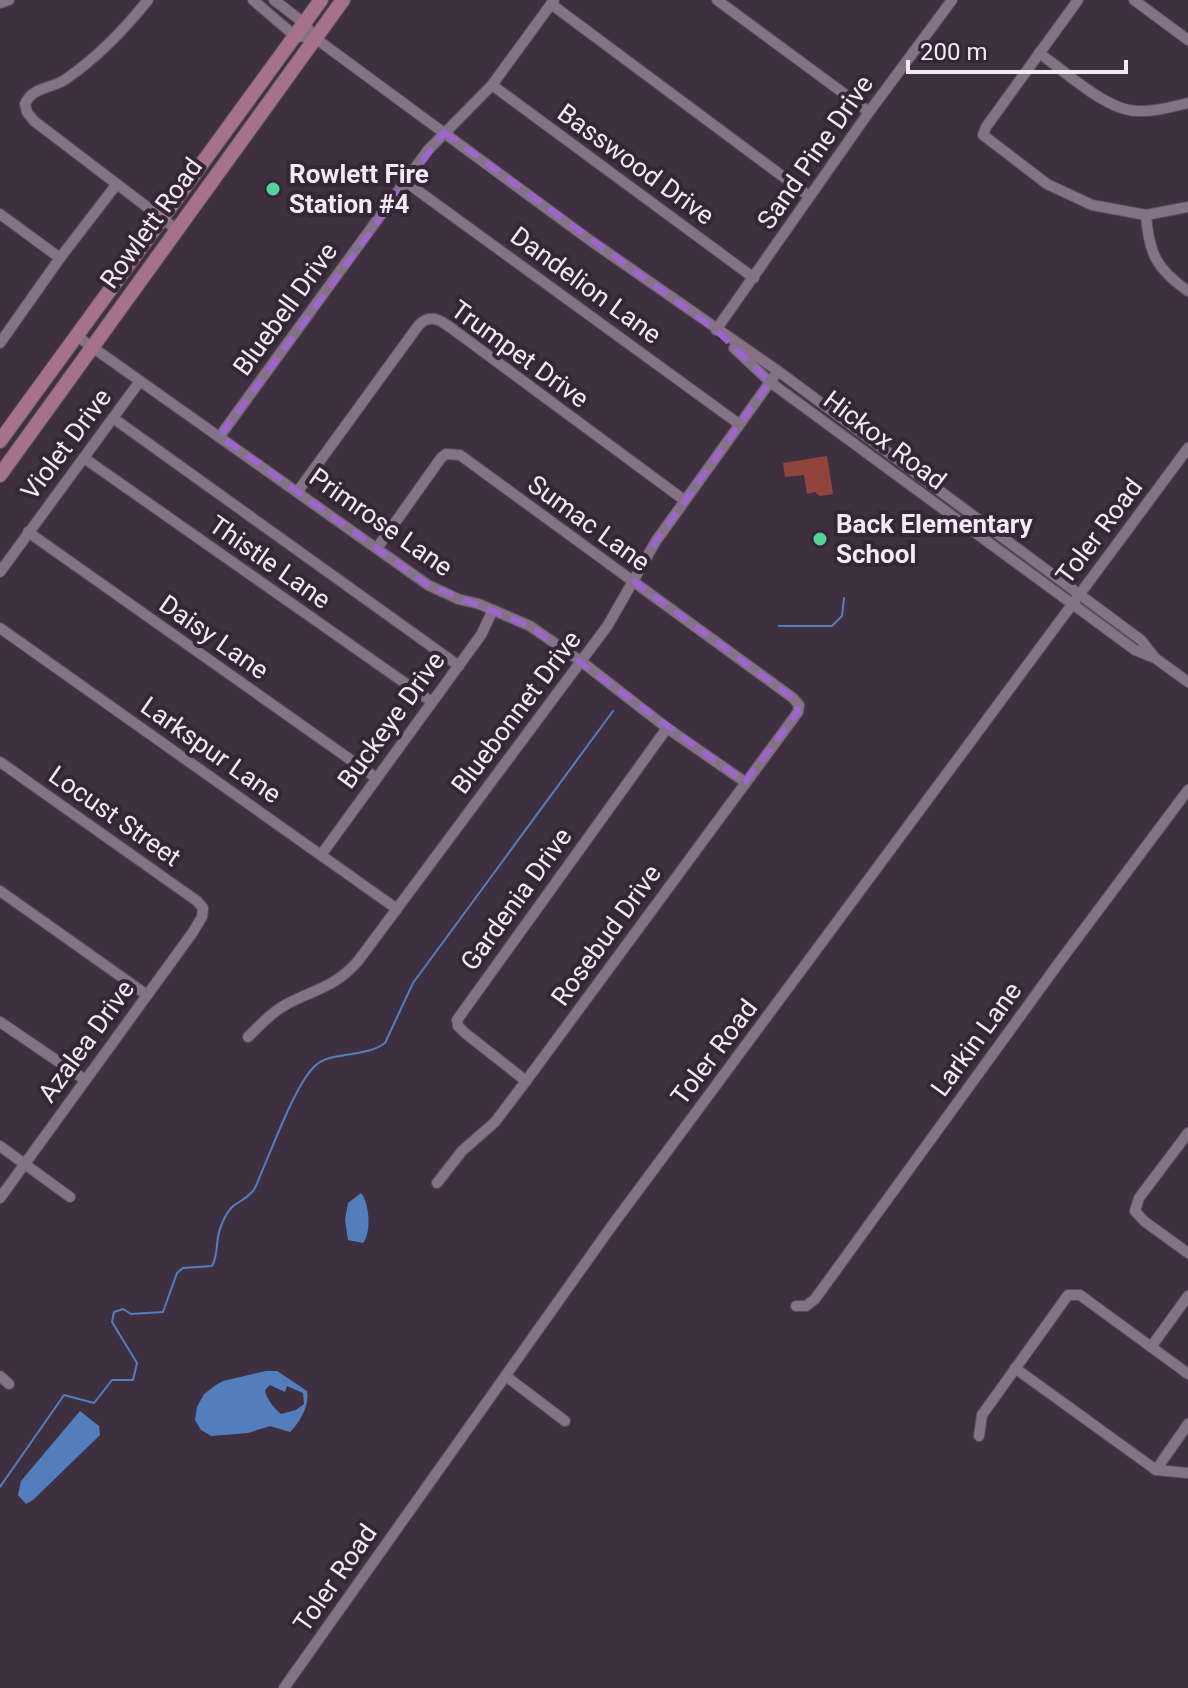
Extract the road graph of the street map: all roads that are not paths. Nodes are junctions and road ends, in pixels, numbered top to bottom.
1 (9, 0) edge
2 (148, 0) edge
3 (253, 0) edge
4 (274, 0) edge
5 (321, 0) edge
6 (343, 0) edge
7 (717, 0) edge
8 (952, 0) edge
9 (1078, 0) edge
10 (1134, 0) edge
11 (553, 2) edge
12 (0, 3) edge
13 (299, 30) junction
14 (315, 38) junction
15 (1188, 40) edge
16 (1039, 53) junction
17 (492, 85) junction
18 (1188, 103) edge
19 (869, 112) junction
20 (444, 132) junction
21 (406, 182) junction
22 (116, 185) junction
23 (809, 196) junction
24 (1188, 207) edge
25 (0, 214) edge
26 (1146, 215) junction
27 (163, 218) junction
28 (176, 229) junction
29 (60, 258) junction
30 (754, 278) junction
31 (1188, 291) edge
32 (716, 330) junction
33 (2, 336) edge
34 (78, 337) junction
35 (93, 348) junction
36 (778, 371) junction
37 (140, 381) junction
38 (770, 382) junction
39 (113, 418) junction
40 (739, 424) junction
41 (220, 436) junction
42 (844, 437) junction
43 (0, 441) edge
44 (1188, 448) edge
45 (84, 458) junction
46 (914, 473) junction
47 (0, 475) edge
48 (929, 484) junction
49 (298, 491) junction
50 (922, 494) junction
51 (684, 500) junction
52 (28, 532) junction
53 (377, 548) junction
54 (0, 572) edge
55 (635, 582) junction
56 (1079, 594) junction
57 (1072, 604) junction
58 (493, 610) junction
59 (0, 628) edge
60 (1155, 658) junction
61 (582, 662) junction
62 (459, 666) junction
63 (1188, 682) edge
64 (432, 702) junction
65 (799, 705) joint
66 (667, 728) junction
67 (0, 762) edge
68 (375, 777) junction
69 (745, 782) junction
70 (1188, 790) edge
71 (321, 855) junction
72 (0, 891) edge
73 (203, 908) joint
74 (397, 909) junction
75 (147, 995) junction
76 (0, 1022) edge
77 (248, 1037) dead end
78 (84, 1079) junction
79 (526, 1081) junction
80 (1188, 1134) edge
81 (0, 1146) edge
82 (25, 1164) junction
83 (437, 1183) dead end
84 (70, 1197) dead end
85 (0, 1198) edge
86 (1188, 1253) edge
87 (1188, 1296) edge
88 (796, 1306) dead end
89 (1151, 1347) junction
90 (1015, 1368) junction
91 (1188, 1374) edge
92 (0, 1376) edge
93 (507, 1377) junction
94 (9, 1384) dead end
95 (565, 1421) dead end
96 (1188, 1424) edge
97 (979, 1436) dead end
98 (1156, 1470) junction
99 (1188, 1473) edge
100 (284, 1688) edge

1 - 12 street
2 - 22 street
3 - 13 street
4 - 13 street
5 - 13 main road, Rowlett Road
6 - 14 main road, Rowlett Road
7 - 19 street
8 - 19 street, Sand Pine Drive
9 - 16 street
10 - 15 street
11 - 17 street, Bluebell Drive
11 - 23 street
13 - 14 street
13 - 27 main road, Rowlett Road
14 - 20 street, Hickox Road
14 - 28 main road, Rowlett Road
16 - 18 street
16 - 26 street
17 - 20 street, Bluebell Drive
17 - 30 street, Basswood Drive
19 - 23 street, Sand Pine Drive
20 - 21 street, Bluebell Drive
20 - 32 street, Hickox Road
21 - 40 street, Dandelion Lane
21 - 41 street, Bluebell Drive
22 - 27 street
22 - 29 street
23 - 30 street, Sand Pine Drive
24 - 26 street
25 - 29 street
26 - 31 street
27 - 28 street
27 - 34 main road, Rowlett Road
28 - 35 main road, Rowlett Road
29 - 33 street
30 - 32 street, Sand Pine Drive
32 - 36 street, Hickox Road
32 - 38 street, Hickox Road
34 - 35 street, Primrose Lane
34 - 43 main road, Rowlett Road
35 - 37 street, Primrose Lane
35 - 47 main road, Rowlett Road
36 - 38 street, Bluebonnet Drive
36 - 46 street, Hickox Road
37 - 39 street, Violet Drive
37 - 41 street, Primrose Lane
38 - 40 street, Bluebonnet Drive
38 - 42 street, Hickox Road
39 - 45 street, Violet Drive
39 - 62 street
40 - 51 street, Bluebonnet Drive
41 - 49 street, Primrose Lane
42 - 46 street
42 - 50 street, Hickox Road
44 - 56 street, Toler Road
45 - 52 street, Violet Drive
45 - 64 street, Thistle Lane
46 - 48 street, Hickox Road
48 - 50 street
48 - 56 street, Hickox Road
49 - 51 street, Trumpet Drive
49 - 53 street, Primrose Lane
50 - 57 street, Hickox Road
51 - 55 street, Bluebonnet Drive
52 - 54 street, Violet Drive
52 - 68 street, Daisy Lane
53 - 55 street, Sumac Lane
53 - 58 street, Primrose Lane
55 - 61 street, Bluebonnet Drive
55 - 65 street, Sumac Lane
56 - 57 street, Toler Road
56 - 60 street, Hickox Road
57 - 60 street, Hickox Road
57 - 93 street, Toler Road
58 - 61 street, Primrose Lane
58 - 62 street, Buckeye Drive
59 - 71 street, Larkspur Lane
60 - 63 street, Hickox Road
61 - 66 street, Primrose Lane
61 - 74 street, Bluebonnet Drive
62 - 64 street, Buckeye Drive
64 - 68 street, Buckeye Drive
65 - 69 street, Rosebud Drive
66 - 69 street, Primrose Lane
66 - 79 street, Gardenia Drive
67 - 73 street, Locust Street
68 - 71 street, Buckeye Drive
69 - 79 street, Rosebud Drive
70 - 88 street, Larkin Lane
71 - 74 street, Larkspur Lane
72 - 75 street
73 - 75 street, Azalea Drive
74 - 77 street, Bluebonnet Drive
75 - 78 street, Azalea Drive
76 - 78 street
78 - 82 street, Azalea Drive
79 - 83 street, Rosebud Drive
80 - 86 street
81 - 82 street
82 - 84 street
82 - 85 street, Azalea Drive
87 - 89 street
89 - 90 street
89 - 91 street
90 - 97 street
90 - 98 street
92 - 94 street
93 - 95 street
93 - 100 street, Toler Road
96 - 98 street
98 - 99 street

